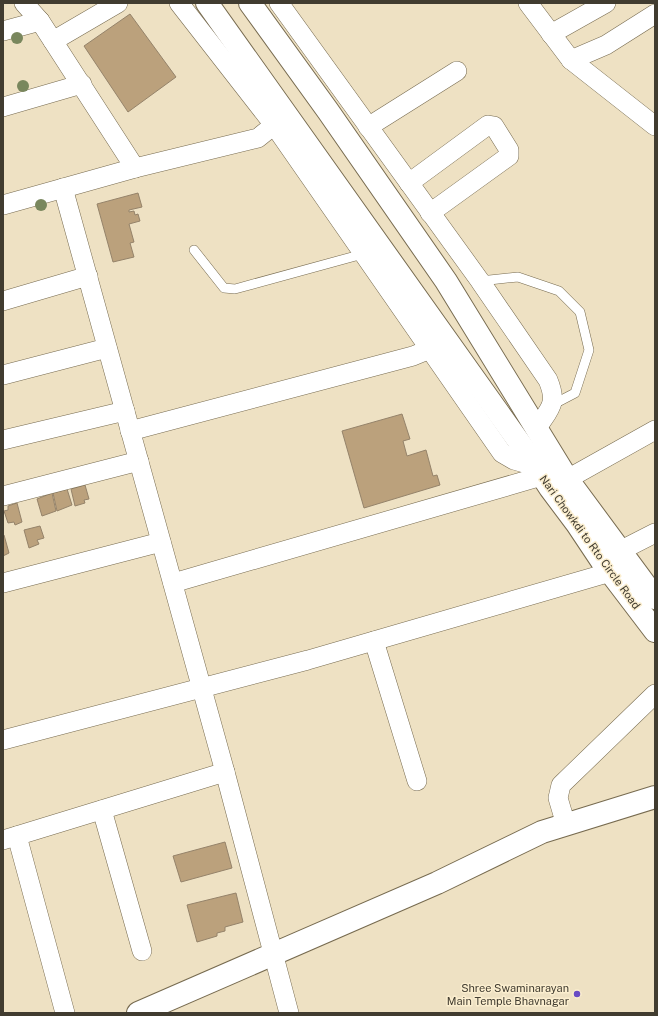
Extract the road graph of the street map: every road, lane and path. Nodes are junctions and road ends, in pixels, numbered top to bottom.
1 (24, 3) edge
2 (118, 3) edge
3 (179, 3) edge
4 (207, 3) edge
5 (250, 3) edge
6 (279, 3) edge
7 (528, 3) edge
8 (606, 3) edge
9 (655, 14) edge
10 (40, 21) junction
11 (3, 32) edge
12 (551, 34) junction
13 (53, 41) junction
14 (571, 60) junction
15 (457, 71) dead end
16 (82, 84) junction
17 (3, 107) edge
18 (274, 125) junction
19 (655, 126) edge
20 (368, 127) junction
21 (135, 168) junction
22 (409, 183) junction
23 (63, 188) junction
24 (3, 205) edge
25 (430, 213) junction
26 (194, 250) dead end
27 (363, 254) junction
28 (88, 276) junction
29 (480, 281) junction
30 (3, 301) edge
31 (108, 348) junction
32 (430, 350) junction
33 (3, 375) edge
34 (552, 405) junction
35 (125, 411) junction
36 (537, 428) junction
37 (655, 430) edge
38 (130, 431) junction
39 (3, 440) edge
40 (139, 461) junction
41 (544, 473) junction
42 (3, 496) edge
43 (655, 533) edge
44 (161, 542) junction
45 (620, 550) junction
46 (606, 566) junction
47 (3, 583) edge
48 (172, 583) junction
49 (655, 598) edge
50 (655, 631) edge
51 (374, 641) junction
52 (202, 688) junction
53 (655, 694) edge
54 (3, 740) edge
55 (225, 772) junction
56 (417, 781) dead end
57 (655, 797) edge
58 (102, 810) junction
59 (566, 825) junction
60 (10, 838) edge
61 (142, 951) dead end
62 (274, 954) junction
63 (65, 1013) edge
64 (138, 1013) edge
65 (289, 1013) edge

1 - 10 street
2 - 13 street
3 - 18 street
4 - 41 main road
5 - 36 main road
6 - 20 street
7 - 12 street
8 - 12 street
9 - 14 street
10 - 11 street
10 - 13 street
12 - 14 street
13 - 16 street
14 - 19 street
15 - 20 street
16 - 17 street
16 - 21 street
18 - 21 street
18 - 27 street
20 - 22 street
21 - 23 street
22 - 25 street
22 - 25 street
23 - 24 street
23 - 28 street
25 - 29 street
26 - 27 lane
27 - 32 street
28 - 30 street
28 - 31 street
29 - 34 street
29 - 34 lane
31 - 33 street
31 - 35 street
32 - 38 street
32 - 41 street
34 - 36 street
35 - 38 street
35 - 39 street
36 - 41 main road
37 - 41 street
38 - 40 street
40 - 42 street
40 - 44 street
41 - 45 main road
41 - 46 main road, Nari Chowkdi to Rto Circle Road
41 - 48 street
43 - 45 street
44 - 47 street
44 - 48 street
45 - 46 street
45 - 49 main road
46 - 50 main road, Nari Chowkdi to Rto Circle Road
46 - 51 street
48 - 52 street
51 - 52 street
51 - 56 street
52 - 54 street
52 - 55 street
53 - 59 street
55 - 58 street
55 - 62 street
57 - 59 main road
58 - 60 street
58 - 61 street
59 - 62 main road
60 - 63 street
62 - 64 main road
62 - 65 street

